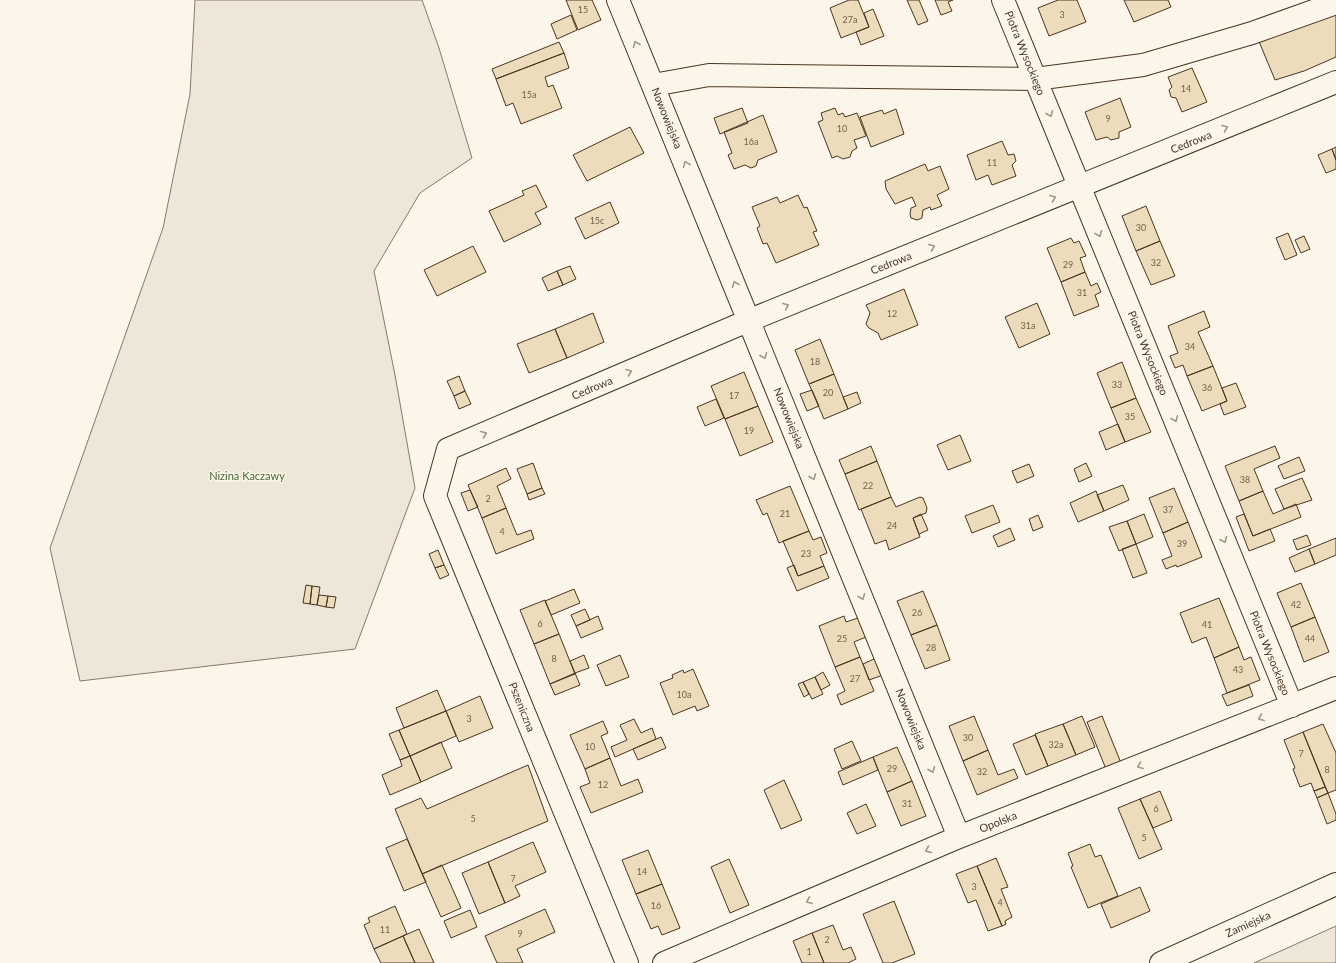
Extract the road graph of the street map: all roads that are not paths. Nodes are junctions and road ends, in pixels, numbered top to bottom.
1 (618, 0) edge
2 (1003, 0) edge
3 (1336, 3) edge
4 (1035, 79) junction
5 (1336, 82) edge
6 (653, 85) junction
7 (1080, 187) junction
8 (750, 320) junction
9 (448, 449) joint
10 (1336, 688) edge
11 (1292, 706) junction
12 (959, 837) junction
13 (1336, 884) edge
14 (627, 963) edge
15 (664, 963) edge
16 (1161, 963) edge

6 -> 1 street, Nowowiejska
2 - 4 street, Piotra Wysockiego
3 - 4 street
4 - 6 street
4 -> 7 street, Piotra Wysockiego
7 -> 5 street, Cedrowa
8 -> 6 street, Nowowiejska
8 -> 7 street, Cedrowa
7 -> 11 street, Piotra Wysockiego
9 -> 8 street, Cedrowa
8 -> 12 street, Nowowiejska
9 - 14 street, Pszeniczna
10 - 11 street, Opolska
11 -> 12 street, Opolska
12 -> 15 street, Opolska
13 - 16 street, Zamiejska

